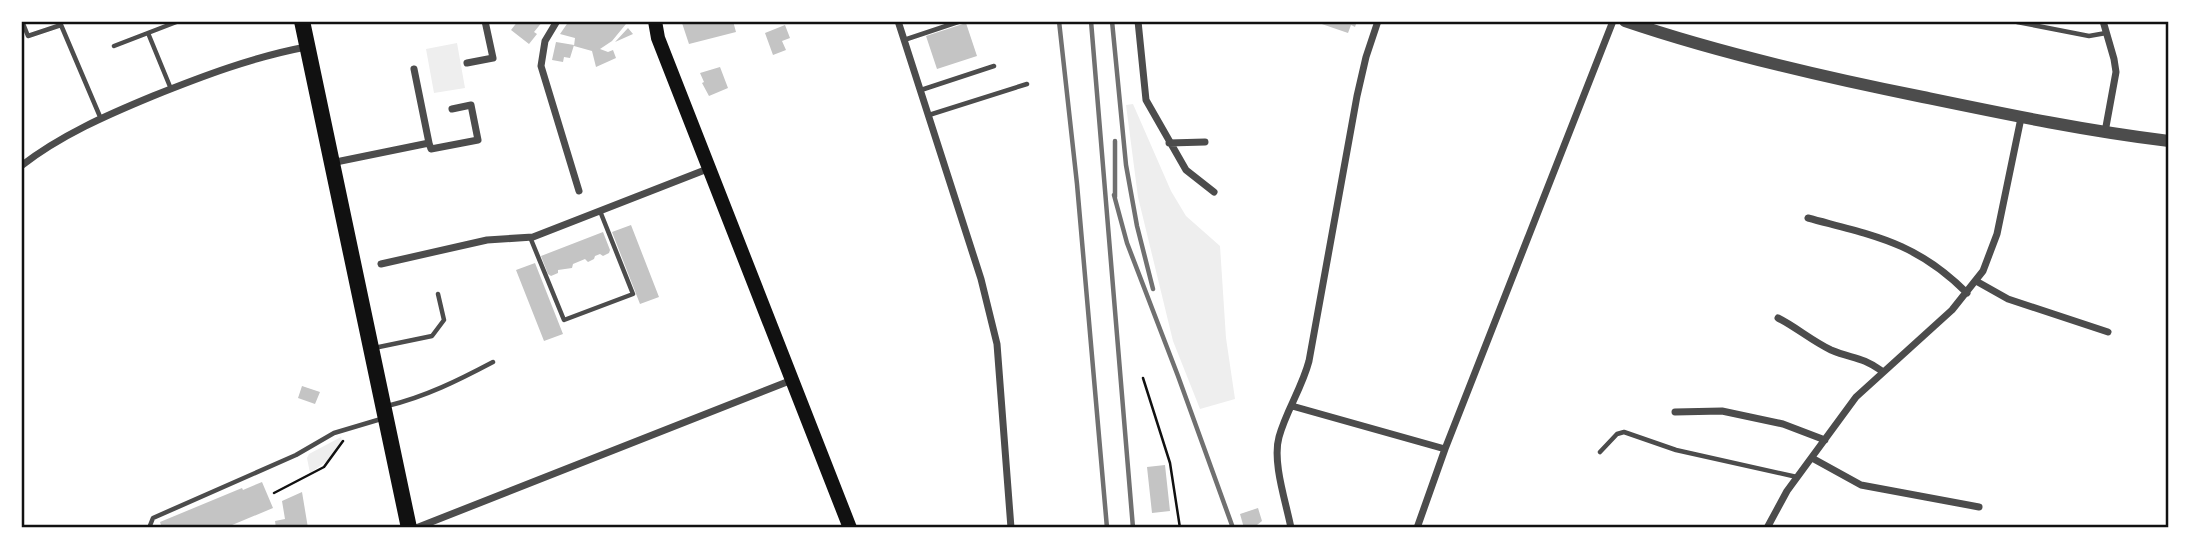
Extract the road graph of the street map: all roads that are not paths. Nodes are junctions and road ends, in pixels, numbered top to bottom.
1 (22, 21) edge
2 (178, 21) edge
3 (485, 21) edge
4 (545, 21) edge
5 (655, 21) edge
6 (898, 21) edge
7 (961, 21) edge
8 (1139, 21) edge
9 (1378, 21) edge
10 (1613, 21) edge
11 (1625, 21) edge
12 (2103, 21) edge
13 (2017, 22) edge
14 (303, 23) edge
15 (555, 24) edge
16 (148, 33) junction
17 (2107, 33) junction
18 (904, 40) junction
19 (114, 46) dead end
20 (306, 47) junction
21 (467, 63) dead end
22 (994, 66) dead end
23 (414, 69) dead end
24 (1027, 84) dead end
25 (171, 89) junction
26 (922, 90) junction
27 (452, 108) dead end
28 (929, 116) junction
29 (101, 118) junction
30 (2021, 118) junction
31 (2105, 133) junction
32 (2169, 141) edge
33 (1205, 142) dead end
34 (429, 143) junction
35 (1169, 143) junction
36 (331, 163) junction
37 (21, 166) edge
38 (710, 168) junction
39 (579, 191) dead end
40 (1214, 192) dead end
41 (600, 210) junction
42 (1808, 218) dead end
43 (530, 237) junction
44 (381, 264) dead end
45 (1976, 281) junction
46 (1967, 293) junction
47 (438, 294) dead end
48 (1778, 318) dead end
49 (2108, 332) dead end
50 (370, 349) junction
51 (493, 362) dead end
52 (1882, 371) junction
53 (792, 380) junction
54 (1292, 406) junction
55 (384, 412) junction
56 (1675, 412) dead end
57 (1825, 440) junction
58 (1445, 449) junction
59 (1601, 452) dead end
60 (1812, 458) junction
61 (1798, 477) junction
62 (1979, 507) dead end
63 (149, 528) edge
64 (409, 528) edge
65 (416, 528) edge
66 (850, 528) edge
67 (1011, 528) edge
68 (1291, 528) edge
69 (1417, 528) edge
70 (1767, 528) edge

1 - 29 lane
2 - 16 lane
3 - 21 street
4 - 15 lane
5 - 38 main road
6 - 18 street
7 - 18 lane
8 - 35 street
9 - 54 street
10 - 58 street
11 - 30 street
12 - 17 street
13 - 17 lane
14 - 20 main road
15 - 39 street
16 - 19 lane
16 - 25 lane
17 - 31 street
18 - 26 street
20 - 25 street
20 - 36 main road
22 - 26 lane
23 - 34 street
24 - 28 lane
25 - 29 street
26 - 28 street
27 - 34 street
28 - 67 street
29 - 37 street
30 - 31 street
30 - 45 street
31 - 32 street
33 - 35 street
34 - 36 street
35 - 40 street
36 - 50 main road
38 - 41 street
38 - 53 main road
41 - 43 street
41 - 43 lane
42 - 46 street
43 - 44 street
45 - 46 street
45 - 49 street
46 - 52 street
47 - 50 lane
48 - 52 street
50 - 55 main road
51 - 55 lane
52 - 57 street
53 - 65 street
53 - 66 main road
54 - 58 street
54 - 68 street
55 - 63 lane
55 - 64 main road
56 - 57 street
57 - 60 street
58 - 69 street
59 - 61 lane
60 - 61 street
60 - 62 street
61 - 70 street

